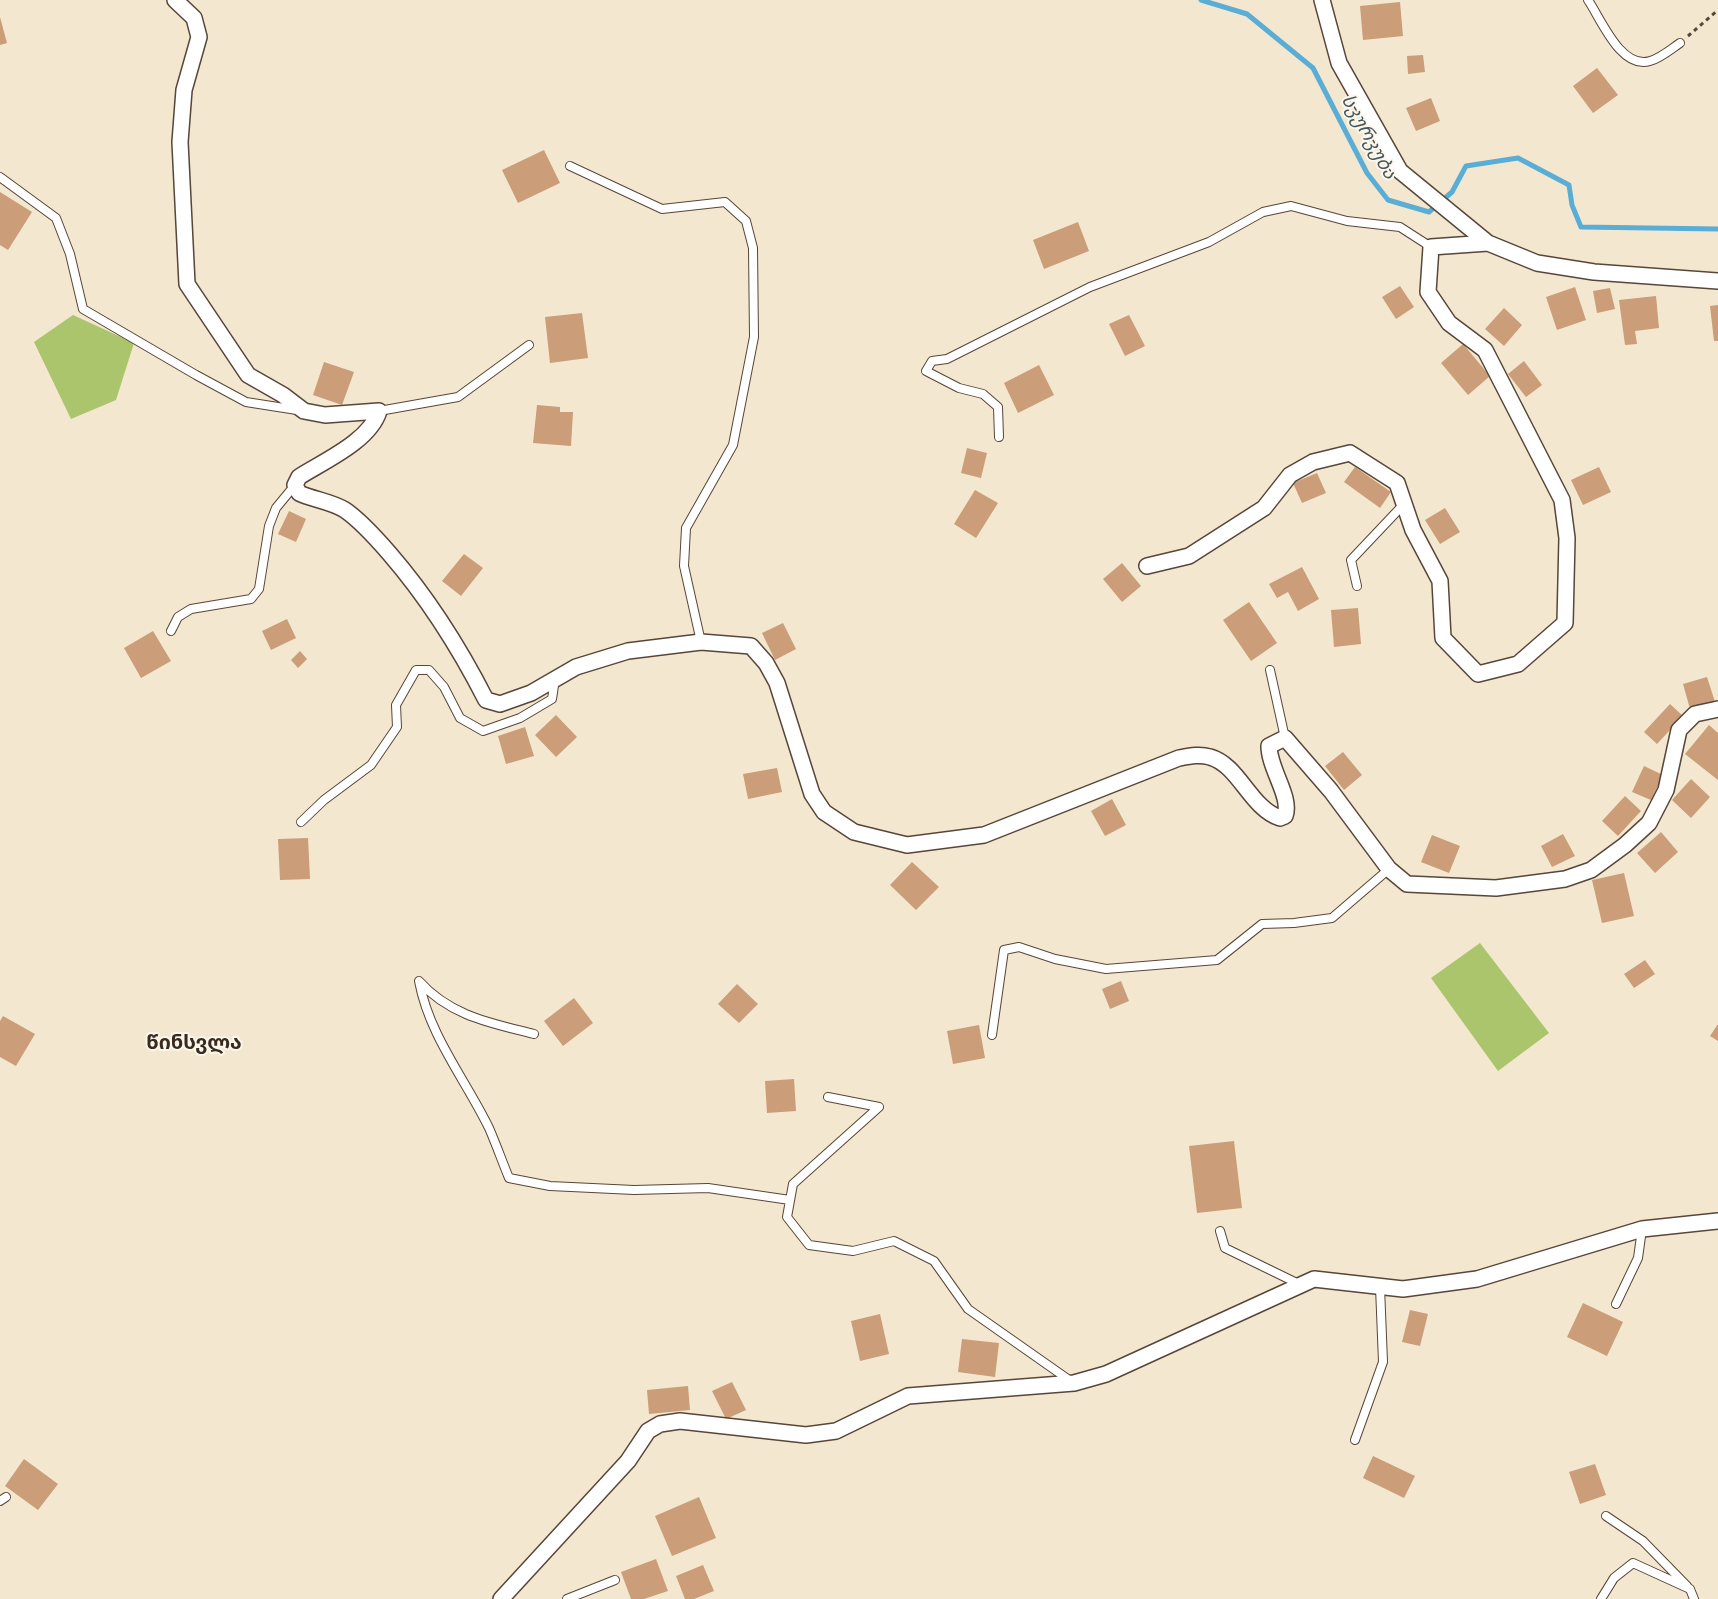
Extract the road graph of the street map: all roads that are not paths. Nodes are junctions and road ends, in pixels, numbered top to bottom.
1 (175, 0) edge
2 (1322, 0) edge
3 (1588, 0) edge
4 (1680, 43) road end
5 (570, 166) dead end
6 (0, 177) edge
7 (1488, 243) junction
8 (1431, 247) junction
9 (1718, 281) edge
10 (529, 345) dead end
11 (304, 411) junction
12 (379, 411) junction
13 (999, 438) dead end
14 (295, 485) junction
15 (1404, 504) junction
16 (1147, 566) dead end
17 (1357, 586) dead end
18 (171, 632) dead end
19 (701, 642) junction
20 (1270, 670) dead end
21 (555, 679) junction
22 (1718, 709) edge
23 (1285, 738) junction
24 (302, 822) dead end
25 (1389, 870) junction
26 (534, 1034) dead end
27 (992, 1035) dead end
28 (828, 1097) dead end
29 (790, 1200) junction
30 (1718, 1221) edge
31 (1642, 1229) junction
32 (1220, 1231) dead end
33 (1301, 1285) junction
34 (1380, 1287) junction
35 (1616, 1304) dead end
36 (1074, 1384) junction
37 (1355, 1440) dead end
38 (1606, 1516) dead end
39 (615, 1580) dead end
40 (1690, 1589) junction
41 (501, 1599) edge
42 (567, 1599) edge
43 (1601, 1599) edge
44 (1694, 1599) edge

1 - 11 street
2 - 7 street
3 - 4 lane
5 - 19 lane
6 - 11 lane
7 - 8 street
7 - 9 street
8 - 13 lane
8 - 15 street
10 - 12 lane
11 - 12 street
12 - 14 street
14 - 18 lane
14 - 21 street
15 - 16 street
15 - 17 lane
19 - 21 street
19 - 23 street
20 - 23 lane
21 - 24 lane
22 - 25 street
23 - 25 street
25 - 27 lane
26 - 29 lane
28 - 29 lane
29 - 36 lane
30 - 31 street
31 - 34 street
31 - 35 lane
32 - 33 lane
33 - 34 street
33 - 36 street
34 - 37 lane
36 - 41 street
38 - 40 lane
39 - 42 lane
40 - 43 lane
40 - 44 lane

